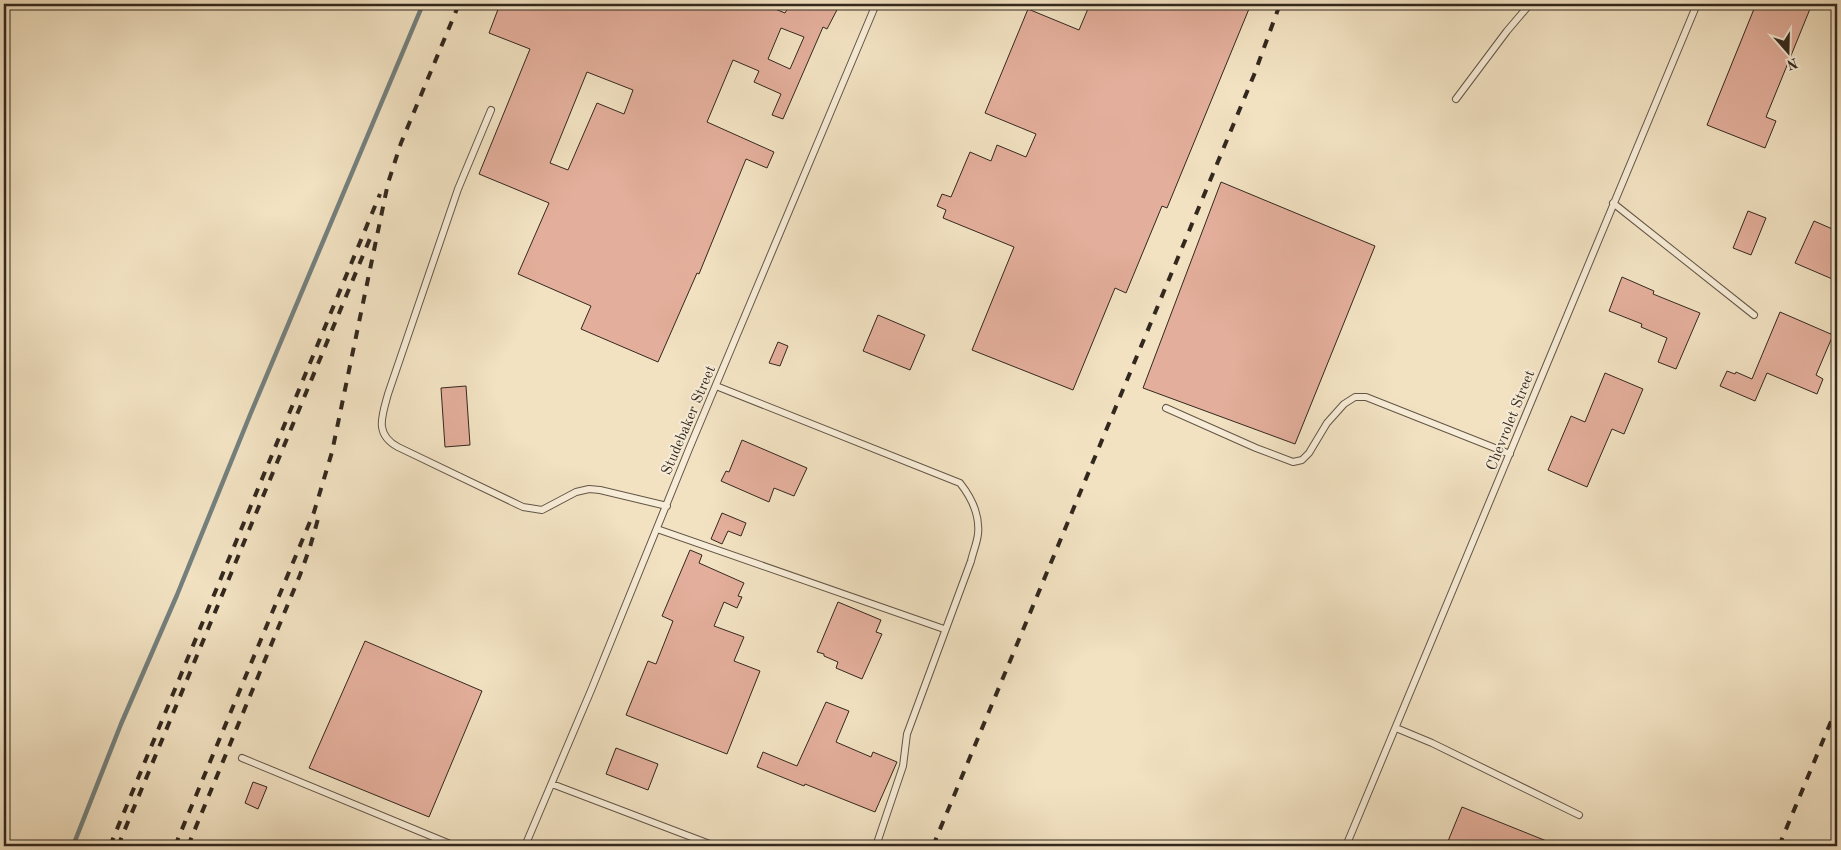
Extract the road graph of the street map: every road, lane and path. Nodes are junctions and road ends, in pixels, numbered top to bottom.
1 (876, 4) edge
2 (1530, 4) edge
3 (1697, 4) edge
4 (1456, 99) dead end
5 (491, 110) dead end
6 (1613, 203) junction
7 (1754, 315) dead end
8 (716, 386) junction
9 (1166, 408) dead end
10 (1510, 454) junction
11 (667, 506) junction
12 (658, 528) junction
13 (944, 628) junction
14 (1396, 728) junction
15 (242, 758) dead end
16 (552, 784) junction
17 (1578, 815) dead end
18 (455, 846) edge
19 (525, 846) edge
20 (715, 846) edge
21 (876, 846) edge
22 (1346, 846) edge

1 - 8 lane, Studebaker Street
2 - 4 lane
3 - 6 lane, Chevrolet Street
5 - 11 lane
6 - 7 lane
6 - 10 lane, Chevrolet Street
8 - 11 lane, Studebaker Street
8 - 13 lane
9 - 10 lane
10 - 14 lane, Chevrolet Street
11 - 12 lane, Studebaker Street
12 - 13 lane
12 - 16 lane, Studebaker Street
13 - 21 lane
14 - 17 lane
14 - 22 lane, Chevrolet Street
15 - 18 lane
16 - 19 lane, Studebaker Street
16 - 20 lane

